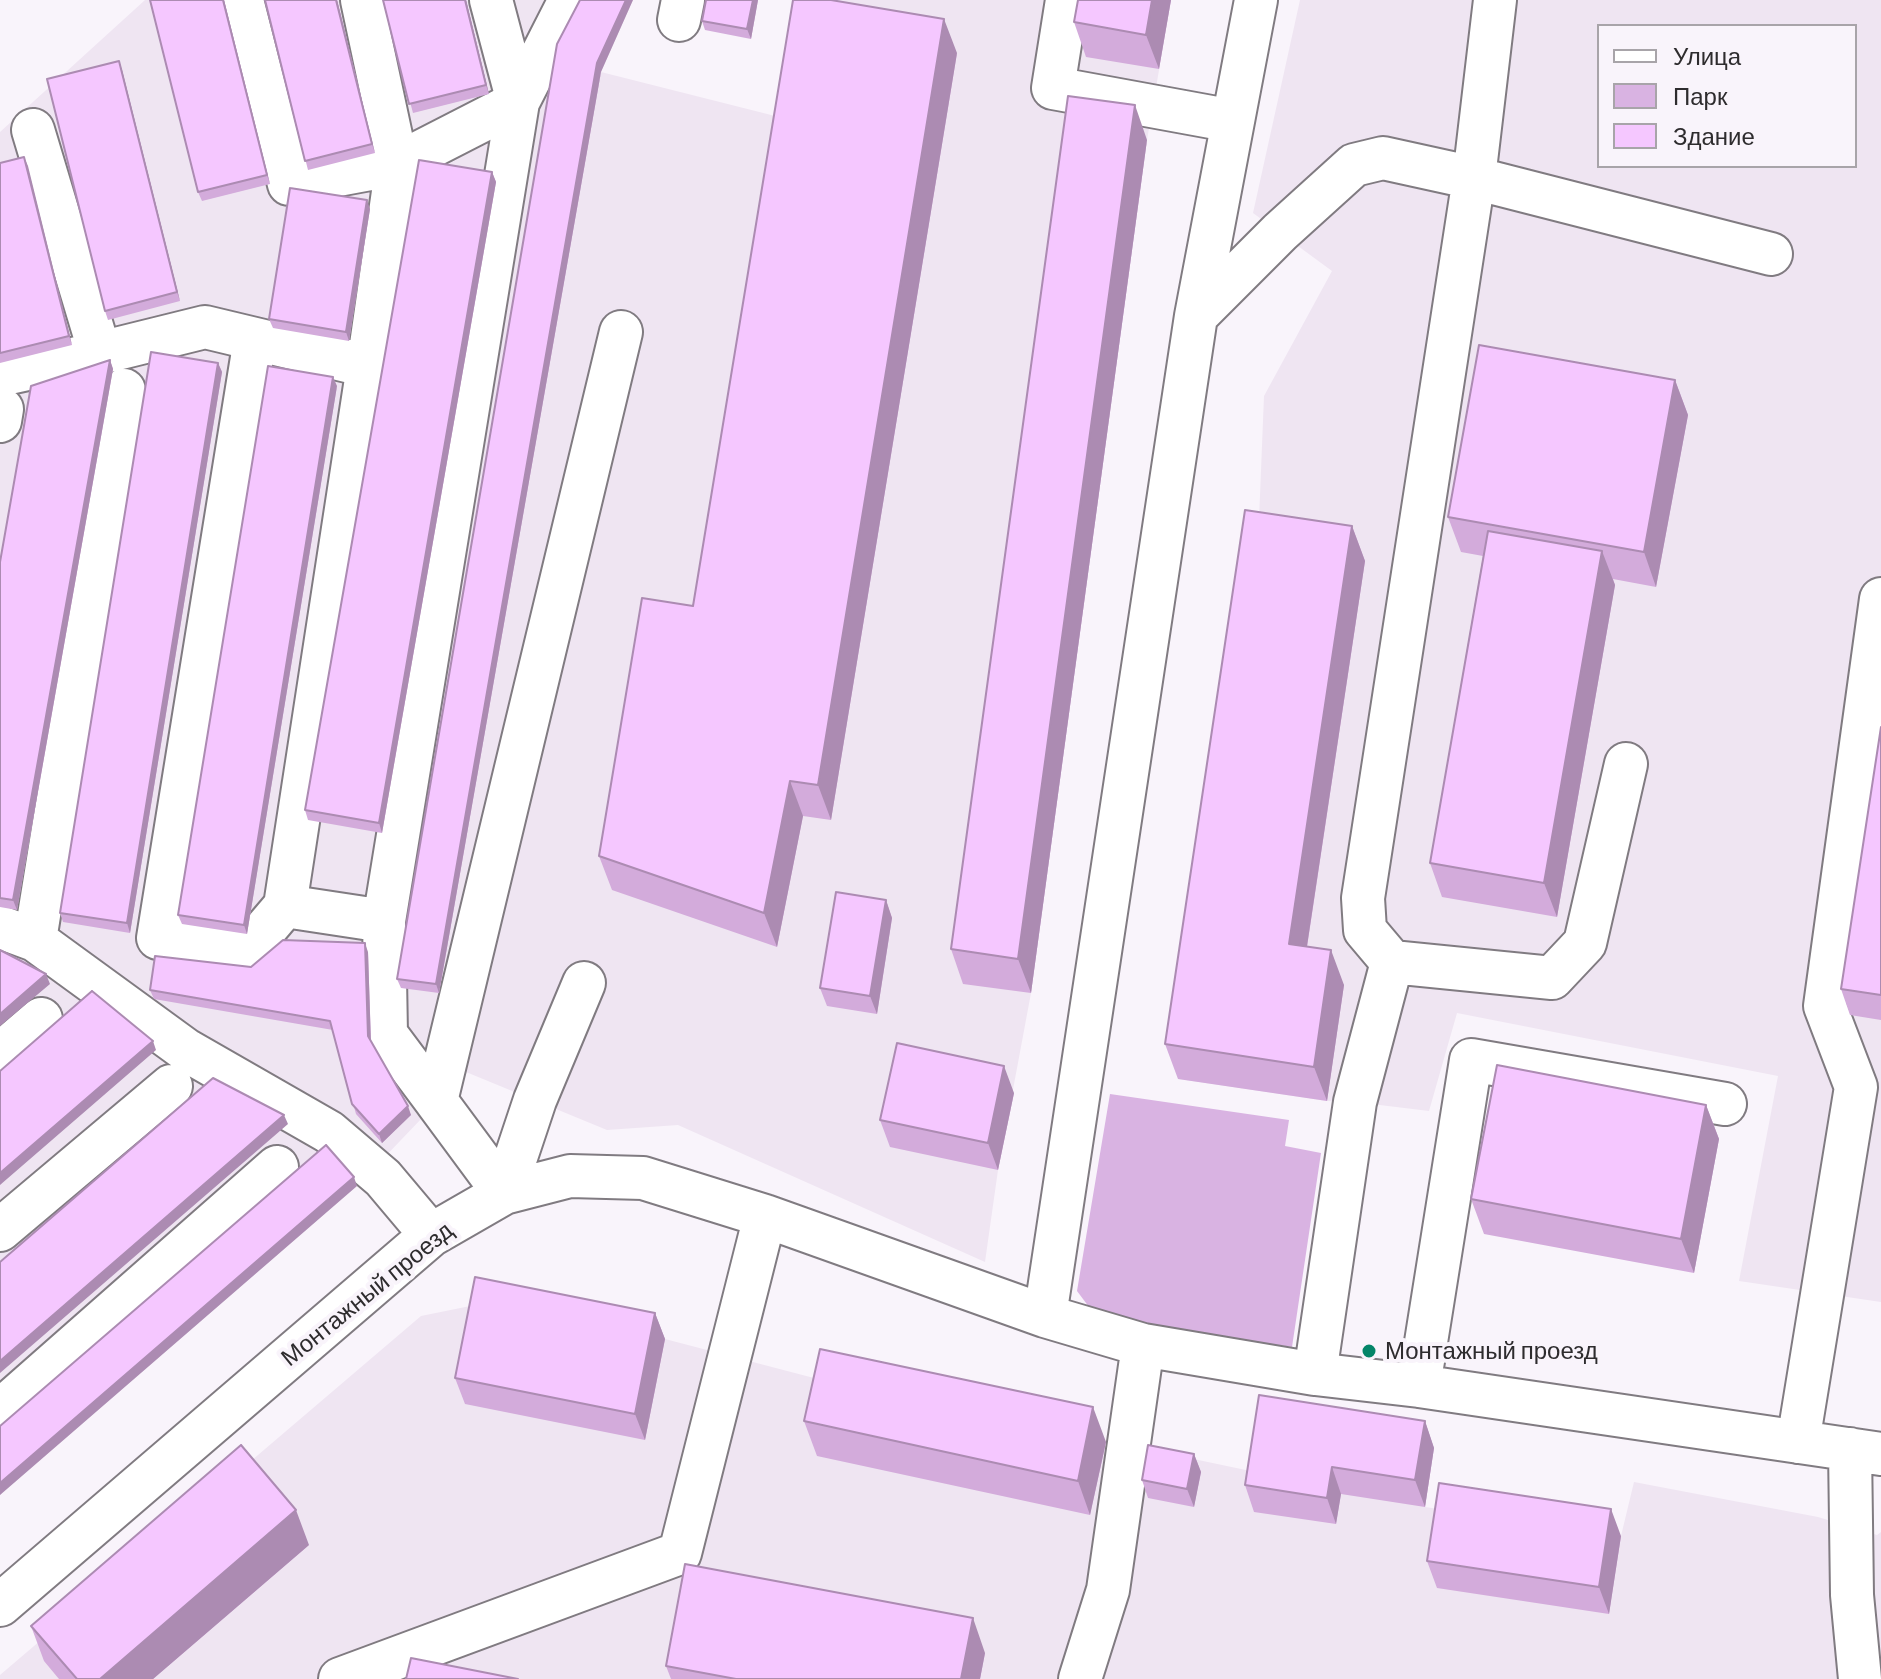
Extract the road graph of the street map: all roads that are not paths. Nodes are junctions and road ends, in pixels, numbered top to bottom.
1 (242, 0) edge
2 (362, 0) edge
3 (491, 0) edge
4 (570, 0) edge
5 (1067, 0) edge
6 (1256, 0) edge
7 (1495, 0) edge
8 (518, 102) junction
9 (1233, 121) junction
10 (33, 130) dead end
11 (397, 164) junction
12 (1474, 178) junction
13 (1771, 254) dead end
14 (1196, 316) junction
15 (621, 332) dead end
16 (255, 339) junction
17 (100, 353) junction
18 (368, 366) junction
19 (0, 375) edge
20 (124, 390) dead end
21 (0, 409) edge
22 (0, 421) edge
23 (1881, 599) edge
24 (1626, 764) dead end
25 (285, 906) junction
26 (384, 921) junction
27 (18, 934) edge
28 (1392, 962) junction
29 (584, 983) dead end
30 (41, 1019) dead end
31 (0, 1054) edge
32 (171, 1086) dead end
33 (1869, 1089) edge
34 (436, 1101) junction
35 (1725, 1104) dead end
36 (277, 1167) dead end
37 (504, 1193) junction
38 (765, 1216) junction
39 (0, 1230) edge
40 (431, 1235) junction
41 (1045, 1316) junction
42 (1143, 1345) junction
43 (1315, 1374) junction
44 (1419, 1386) junction
45 (0, 1411) edge
46 (1798, 1442) junction
47 (1865, 1451) edge
48 (0, 1605) edge
49 (340, 1679) edge
50 (1080, 1679) edge
51 (1860, 1679) edge

1 - 11 street
2 - 11 street
3 - 8 street
4 - 8 street
5 - 9 street
6 - 9 street
7 - 12 street
8 - 11 street
8 - 26 street
9 - 14 street
10 - 17 street
11 - 18 street
12 - 13 street
12 - 14 street
12 - 28 street
14 - 41 street
15 - 34 street
16 - 17 street
16 - 18 street
16 - 25 street
17 - 19 street
18 - 25 street
20 - 27 street
21 - 22 street
23 - 33 street
24 - 28 street
25 - 26 street
26 - 34 street
27 - 40 street
28 - 43 street
29 - 37 street
30 - 31 street
32 - 39 street
33 - 46 street
34 - 37 street
35 - 44 street
36 - 45 street
37 - 38 street, Монтажный проезд
37 - 40 street, Монтажный проезд
38 - 41 street, Монтажный проезд
38 - 49 street
40 - 48 street, Монтажный проезд
41 - 42 street, Монтажный проезд
42 - 43 street, Монтажный проезд
42 - 50 street
43 - 44 street, Монтажный проезд
44 - 46 street, Монтажный проезд
46 - 47 street, Монтажный проезд
47 - 51 street

